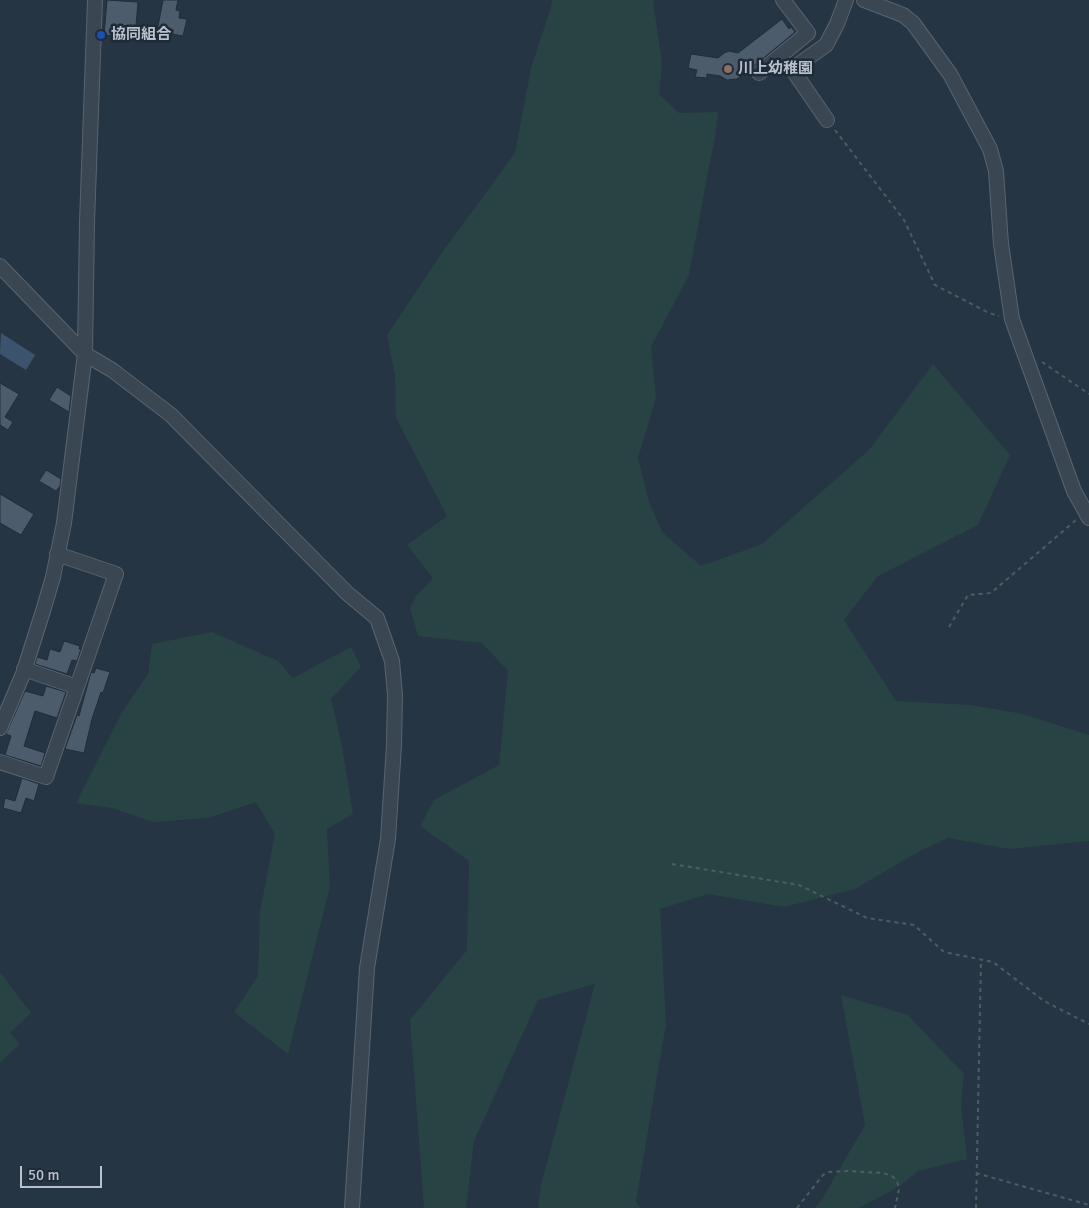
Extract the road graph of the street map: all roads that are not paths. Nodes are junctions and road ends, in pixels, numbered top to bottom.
1 (95, 0) edge
2 (783, 0) edge
3 (846, 0) edge
4 (864, 0) edge
5 (760, 73) dead end
6 (827, 120) road end
7 (0, 266) edge
8 (85, 354) junction
9 (1087, 515) edge
10 (57, 554) junction
11 (24, 669) junction
12 (77, 687) junction
13 (0, 728) edge
14 (0, 762) edge
15 (352, 1208) edge

1 - 8 street
2 - 5 street
3 - 6 street
4 - 9 street
7 - 8 street
8 - 10 street
8 - 15 street
10 - 11 street
10 - 12 street
11 - 12 street
11 - 13 street
12 - 14 street

